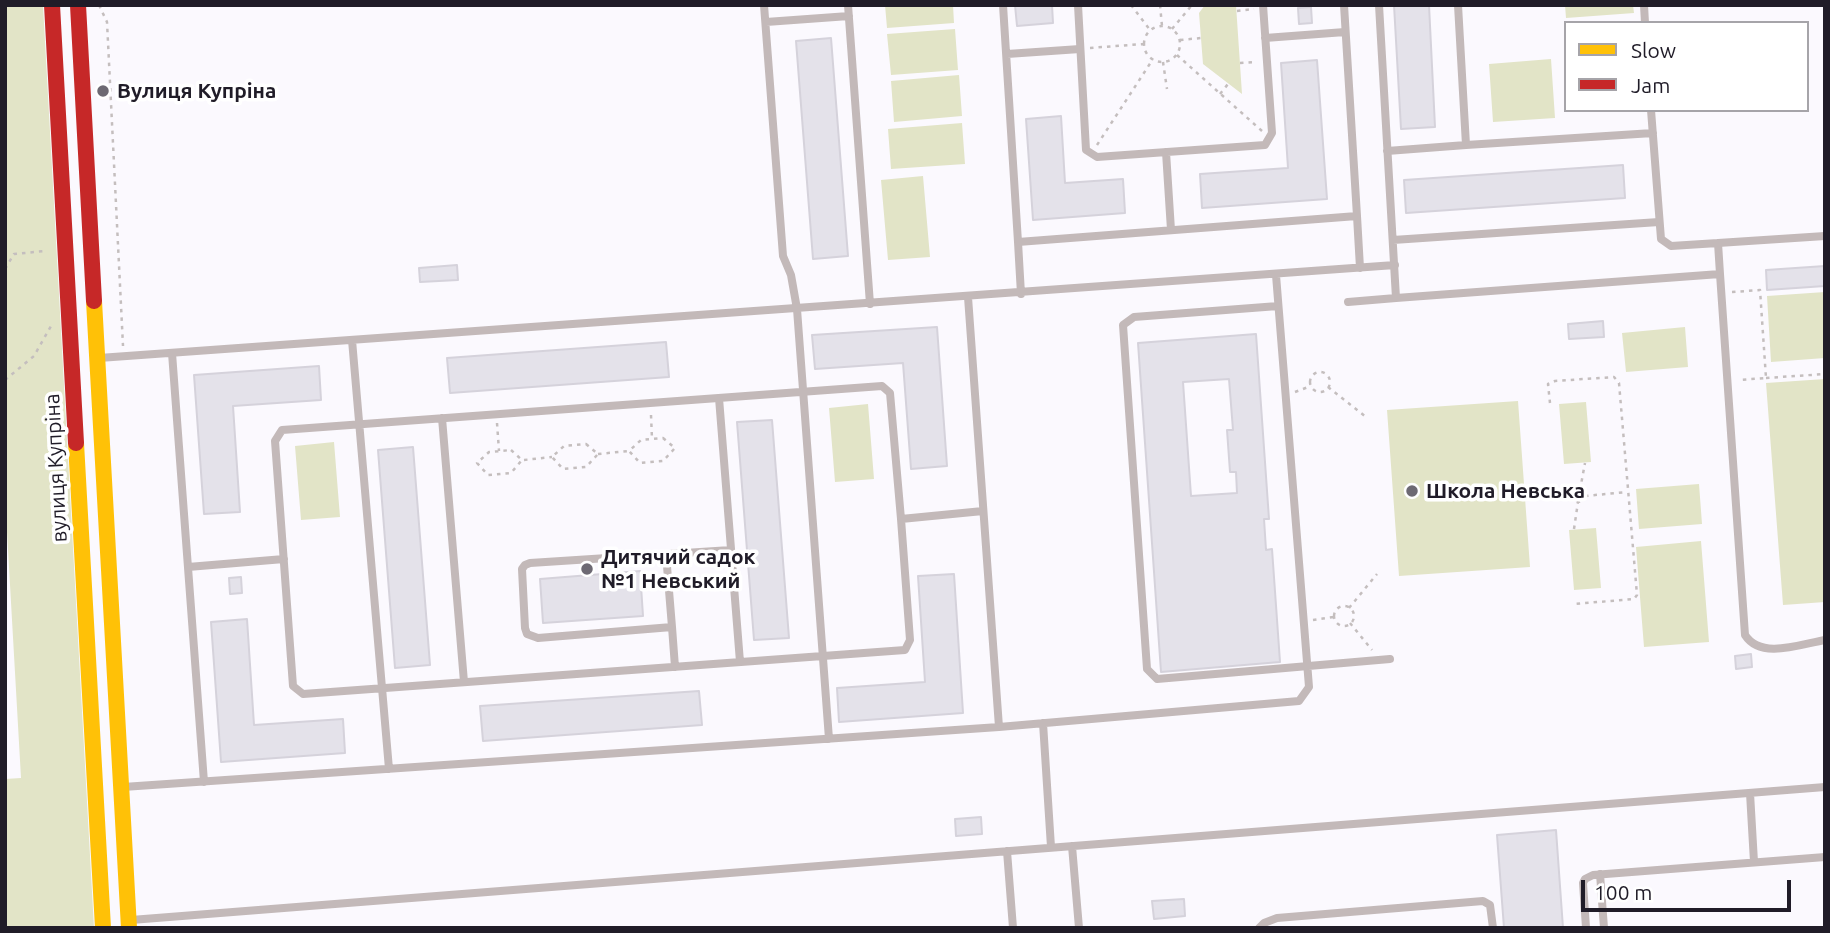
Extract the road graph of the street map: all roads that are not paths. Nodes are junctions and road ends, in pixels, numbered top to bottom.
1 (52, 5) edge
2 (78, 5) edge
3 (764, 5) edge
4 (848, 5) edge
5 (1003, 5) edge
6 (1078, 5) edge
7 (1344, 5) edge
8 (1379, 5) edge
9 (1458, 5) edge
10 (1263, 7) edge
11 (849, 16) junction
12 (765, 22) junction
13 (1345, 32) junction
14 (1265, 38) junction
15 (1080, 49) junction
16 (1007, 54) junction
17 (1651, 112) edge
18 (1653, 133) junction
19 (1466, 145) junction
20 (1387, 151) junction
21 (1166, 152) junction
22 (1357, 216) junction
23 (1659, 222) junction
24 (1171, 230) junction
25 (1825, 236) edge
26 (1393, 240) junction
27 (1018, 242) junction
28 (1718, 243) junction
29 (1395, 265) junction
30 (1360, 268) junction
31 (1720, 274) junction
32 (1276, 275) junction
33 (1021, 294) junction
34 (968, 297) junction
35 (1396, 298) junction
36 (1348, 302) dead end
37 (870, 304) junction
38 (1278, 306) junction
39 (797, 309) junction
40 (352, 340) junction
41 (172, 353) junction
42 (97, 358) junction
43 (803, 392) junction
44 (719, 398) junction
45 (442, 418) junction
46 (359, 424) junction
47 (984, 512) junction
48 (901, 519) junction
49 (731, 551) junction
50 (666, 554) junction
51 (284, 559) junction
52 (188, 567) junction
53 (672, 627) junction
54 (1825, 640) edge
55 (823, 656) junction
56 (1390, 659) dead end
57 (740, 662) junction
58 (1307, 666) junction
59 (675, 667) junction
60 (464, 682) junction
61 (382, 688) junction
62 (1043, 723) junction
63 (999, 727) junction
64 (829, 739) junction
65 (389, 769) junction
66 (204, 782) junction
67 (121, 788) junction
68 (1825, 788) edge
69 (1750, 793) junction
70 (1072, 846) junction
71 (1051, 847) junction
72 (1007, 851) junction
73 (1825, 857) edge
74 (1754, 862) junction
75 (1600, 874) junction
76 (129, 924) edge
77 (103, 925) edge
78 (1013, 928) edge
79 (1079, 928) edge
80 (1259, 928) edge
81 (1493, 928) edge
82 (1587, 928) edge
83 (1604, 928) edge

1 - 77 main road, вулиця Купріна
2 - 42 main road
3 - 12 lane
4 - 11 lane
5 - 16 lane
6 - 15 lane
7 - 13 lane
8 - 20 lane
9 - 19 lane
10 - 14 lane
11 - 12 lane
11 - 37 lane
12 - 39 lane
13 - 14 lane
13 - 22 lane
14 - 21 lane
15 - 16 lane
15 - 21 lane
16 - 27 lane
17 - 18 lane
18 - 19 lane
18 - 23 lane
19 - 20 lane
20 - 26 lane
21 - 24 lane
22 - 24 lane
22 - 30 lane
23 - 26 lane
23 - 28 lane
24 - 27 lane
25 - 28 lane
26 - 29 lane
27 - 33 lane
28 - 31 lane
29 - 30 lane
29 - 35 lane
30 - 32 lane
31 - 35 lane
31 - 54 lane
32 - 33 lane
32 - 38 lane
33 - 34 lane
34 - 37 lane
34 - 47 lane
35 - 36 lane
37 - 39 lane
38 - 58 lane
38 - 58 lane
39 - 40 lane
39 - 43 lane
40 - 41 lane
40 - 46 lane
41 - 42 lane
41 - 52 lane
42 - 67 main road
43 - 44 lane
43 - 48 lane
43 - 55 lane
44 - 45 lane
44 - 49 lane
45 - 46 lane
45 - 60 lane
46 - 51 lane
46 - 61 lane
47 - 48 lane
47 - 63 lane
48 - 55 lane
49 - 50 lane
49 - 57 lane
50 - 53 lane
50 - 53 lane
51 - 52 lane
51 - 61 lane
52 - 66 lane
53 - 59 lane
55 - 57 lane
55 - 64 lane
56 - 58 lane
57 - 59 lane
58 - 62 lane
59 - 60 lane
60 - 61 lane
61 - 65 lane
62 - 63 lane
62 - 71 lane
63 - 64 lane
64 - 65 lane
65 - 66 lane
66 - 67 lane
67 - 76 main road
68 - 69 lane
69 - 70 lane
69 - 74 lane
70 - 71 lane
70 - 79 lane
71 - 72 lane
72 - 76 lane
72 - 78 lane
73 - 74 lane
74 - 75 lane
75 - 82 lane
75 - 83 lane
76 - 77 main road
80 - 81 lane

